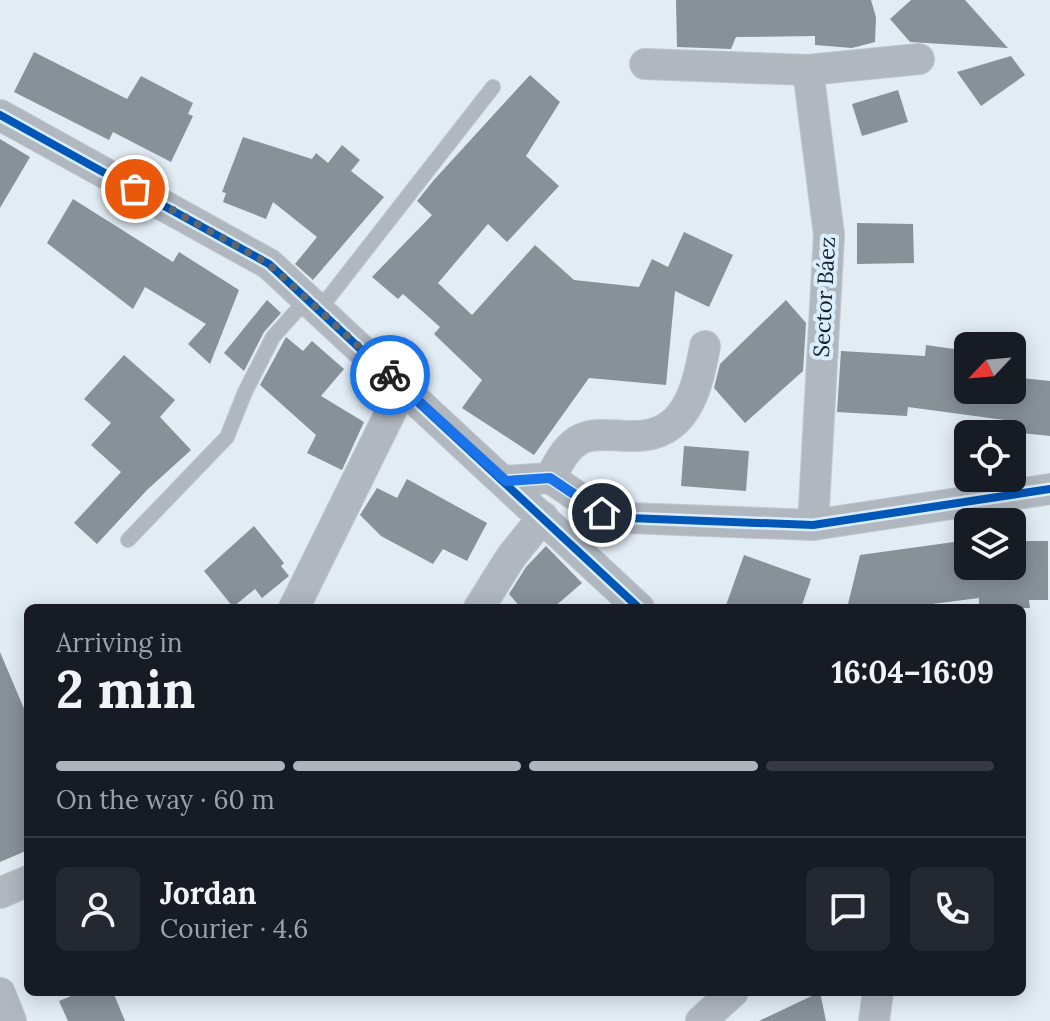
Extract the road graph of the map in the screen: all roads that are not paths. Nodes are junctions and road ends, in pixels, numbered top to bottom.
1 (919, 59) dead end
2 (645, 64) dead end
3 (808, 70) junction
4 (493, 87) dead end
5 (0, 115) edge
6 (313, 304) junction
7 (705, 346) dead end
8 (403, 387) junction
9 (550, 478) junction
10 (506, 481) junction
11 (1050, 489) edge
12 (543, 517) junction
13 (813, 525) junction
14 (128, 540) dead end
15 (296, 604) edge
16 (482, 604) edge
17 (635, 604) edge
18 (24, 883) edge
19 (0, 893) edge
20 (0, 993) edge
21 (729, 996) edge
22 (877, 996) edge
23 (11, 1021) edge
24 (701, 1021) edge
25 (874, 1021) edge

1 - 3 street
2 - 3 street
3 - 13 street, Sector Báez
4 - 6 lane
5 - 6 street
6 - 8 street
6 - 14 lane
7 - 9 street
8 - 10 street
8 - 15 street
9 - 10 street
9 - 13 street
10 - 12 street
11 - 13 street
12 - 16 street
12 - 17 street
18 - 19 street
20 - 23 street
21 - 24 street
22 - 25 street

